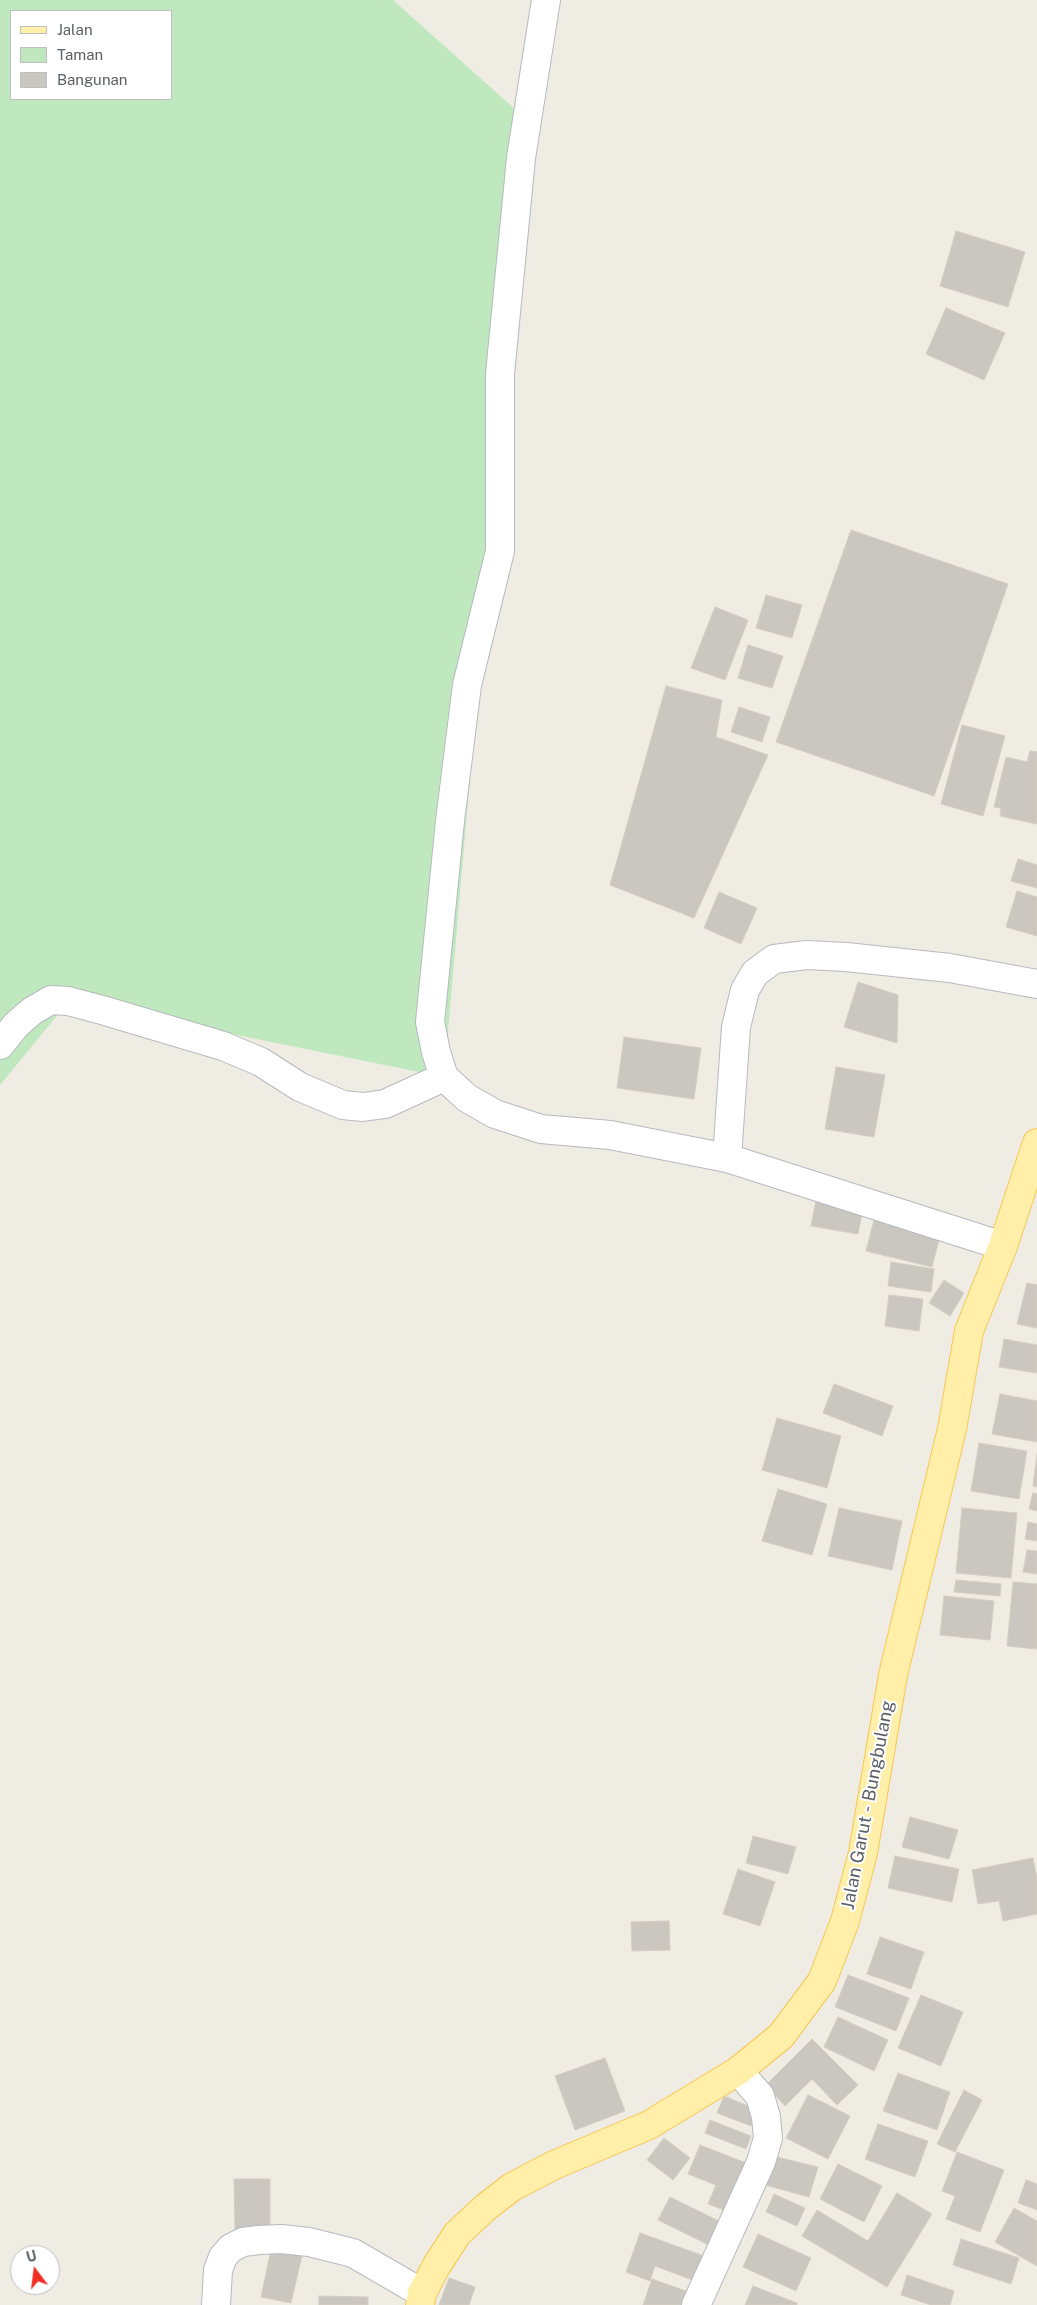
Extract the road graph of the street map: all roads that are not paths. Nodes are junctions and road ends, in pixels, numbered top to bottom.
1 (546, 0) edge
2 (1037, 984) edge
3 (0, 1045) edge
4 (444, 1077) junction
5 (1037, 1143) edge
6 (727, 1158) junction
7 (1003, 1246) junction
8 (738, 2071) junction
9 (421, 2299) edge
10 (216, 2305) edge
11 (696, 2305) edge

1 - 4 street
2 - 6 street
3 - 4 street
4 - 6 street
5 - 7 main road, Jalan Garut - Bungbulang
6 - 7 street
7 - 8 main road, Jalan Garut - Bungbulang
8 - 9 main road, Jalan Garut - Bungbulang
8 - 11 street
9 - 10 street

